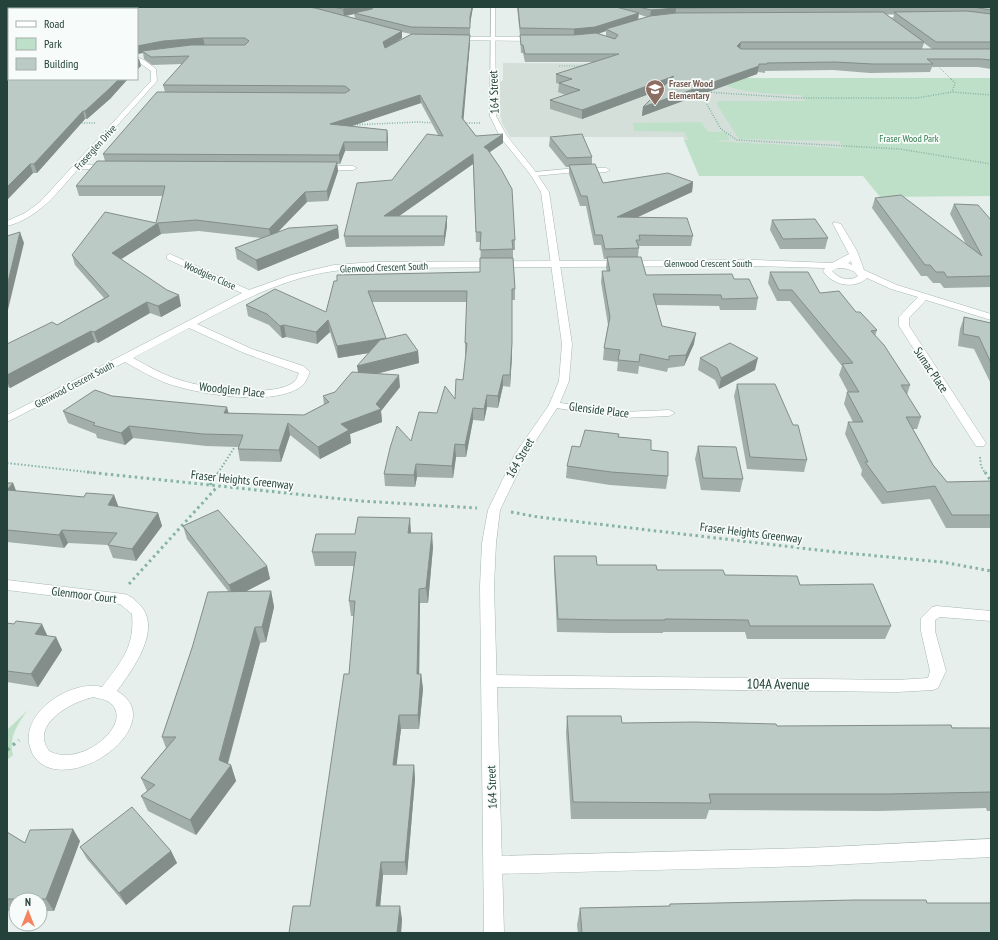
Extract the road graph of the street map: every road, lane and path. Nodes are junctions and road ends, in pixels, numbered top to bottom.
1 (493, 7) edge
2 (866, 16) edge
3 (882, 16) junction
4 (919, 16) edge
5 (893, 24) edge
6 (450, 39) edge
7 (493, 40) junction
8 (545, 40) edge
9 (149, 54) edge
10 (138, 58) edge
11 (138, 59) edge
12 (559, 66) edge
13 (588, 66) edge
14 (938, 66) edge
15 (952, 92) junction
16 (991, 95) edge
17 (139, 97) junction
18 (152, 97) edge
19 (79, 123) edge
20 (102, 123) dead end
21 (458, 123) edge
22 (481, 123) dead end
23 (437, 124) edge
24 (349, 125) edge
25 (991, 164) edge
26 (77, 167) junction
27 (116, 167) edge
28 (317, 168) edge
29 (354, 168) dead end
30 (606, 170) dead end
31 (535, 174) junction
32 (7, 224) edge
33 (837, 224) dead end
34 (854, 255) junction
35 (170, 257) dead end
36 (557, 264) junction
37 (795, 265) junction
38 (834, 266) junction
39 (861, 272) junction
40 (831, 276) junction
41 (851, 282) junction
42 (894, 287) junction
43 (249, 293) junction
44 (923, 297) junction
45 (991, 317) edge
46 (189, 324) junction
47 (124, 356) junction
48 (554, 405) junction
49 (669, 413) dead end
50 (7, 419) edge
51 (239, 440) edge
52 (980, 443) joint
53 (7, 463) edge
54 (991, 482) edge
55 (210, 485) dead end
56 (217, 487) junction
57 (476, 508) dead end
58 (510, 512) dead end
59 (991, 571) edge
60 (7, 585) edge
61 (127, 586) dead end
62 (991, 616) edge
63 (489, 681) junction
64 (107, 692) junction
65 (991, 848) edge
66 (494, 865) junction
67 (494, 933) edge

1 - 7 street, 164 Street
2 - 3 street
3 - 4 street
3 - 5 street
6 - 7 street
7 - 8 street
7 - 31 street, 164 Street
9 - 10 street
11 - 17 street, Fraserglen Drive
12 - 13 path
14 - 15 path
15 - 16 path
15 - 25 path
17 - 18 street
17 - 26 street, Fraserglen Drive
19 - 20 path
21 - 22 path
23 - 24 path
26 - 27 street
26 - 32 street, Fraserglen Drive
28 - 29 street
30 - 31 street
31 - 36 street, 164 Street
33 - 34 street
34 - 38 street
34 - 39 street
35 - 43 street, Woodglen Close
36 - 37 street, Glenwood Crescent South
36 - 43 street, Glenwood Crescent South
36 - 48 street, 164 Street
37 - 38 street, Glenwood Crescent South
37 - 40 street, Glenwood Crescent South
38 - 39 street, Glenwood Crescent South
38 - 40 street
39 - 41 street
39 - 42 street
40 - 41 street, Glenwood Crescent South
41 - 42 street
42 - 44 street
43 - 46 street, Glenwood Crescent South
44 - 45 street
44 - 52 street, Sumac Place
46 - 47 street, Glenwood Crescent South
46 - 47 street, Woodglen Place
47 - 50 street, Glenwood Crescent South
48 - 49 street, Glenside Place
48 - 63 street, 164 Street
51 - 55 path
52 - 54 path
53 - 56 path, Fraser Heights Greenway
56 - 57 path, Fraser Heights Greenway
56 - 61 path
58 - 59 path, Fraser Heights Greenway
60 - 64 street, Glenmoor Court
62 - 63 street, 104A Avenue
63 - 66 street, 164 Street
64 - 64 street
65 - 66 street
66 - 67 street, 164 Street

